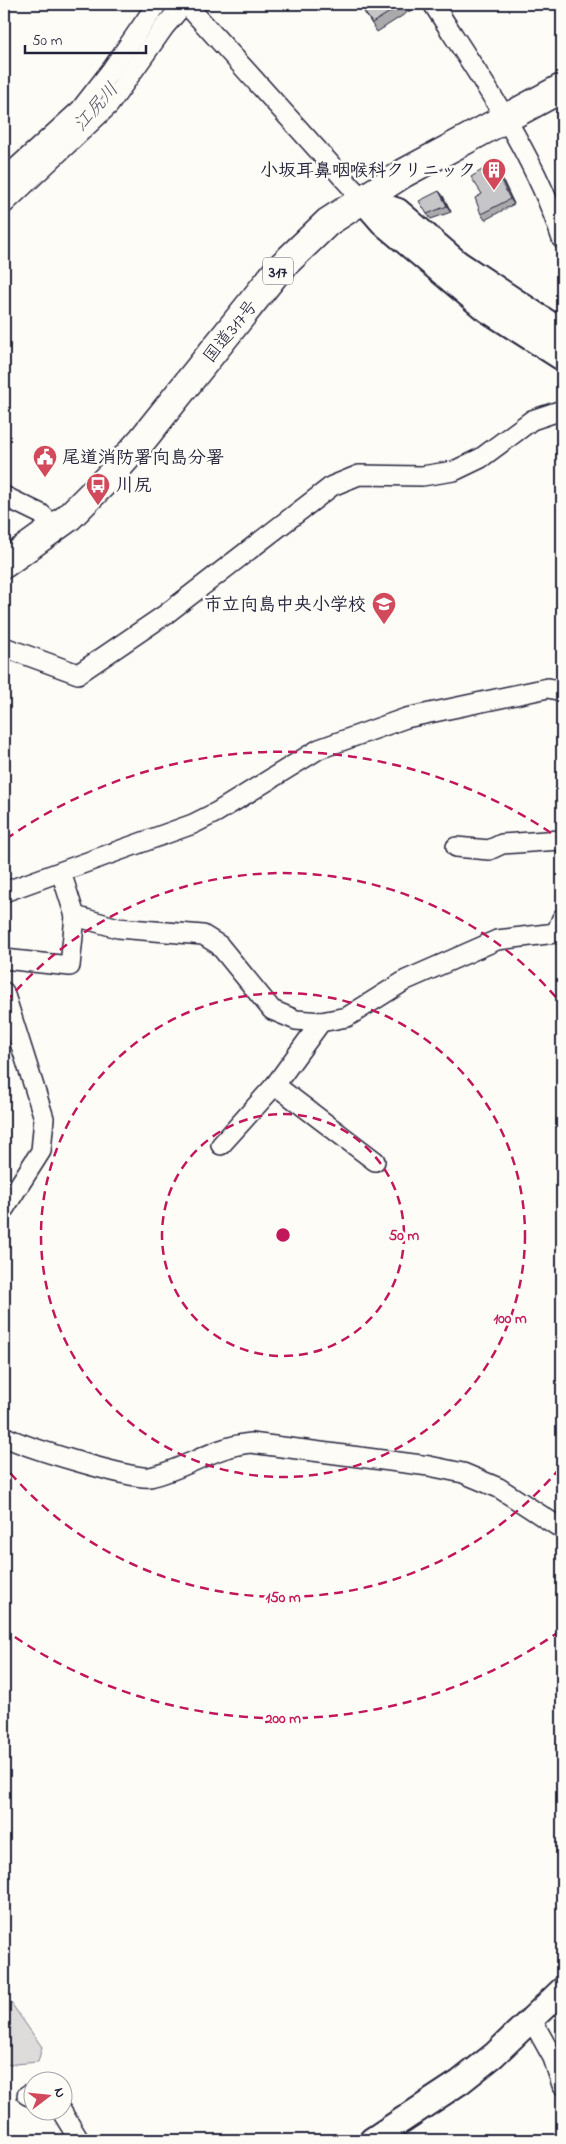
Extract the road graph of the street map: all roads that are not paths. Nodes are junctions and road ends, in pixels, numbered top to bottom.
1 (157, 4) edge
2 (185, 4) edge
3 (433, 4) edge
4 (562, 88) edge
5 (506, 118) junction
6 (4, 179) edge
7 (362, 199) junction
8 (4, 204) edge
9 (562, 239) edge
10 (562, 332) edge
11 (562, 358) edge
12 (562, 410) edge
13 (4, 496) edge
14 (55, 528) junction
15 (4, 564) edge
16 (4, 647) edge
17 (562, 691) edge
18 (562, 842) edge
19 (456, 847) dead end
20 (61, 872) junction
21 (4, 892) edge
22 (75, 916) junction
23 (562, 918) edge
24 (4, 959) edge
25 (4, 992) edge
26 (322, 1022) junction
27 (275, 1085) junction
28 (221, 1145) dead end
29 (375, 1162) dead end
30 (6, 1199) edge
31 (4, 1436) edge
32 (562, 1528) edge
33 (562, 1990) edge
34 (532, 2020) junction
35 (562, 2086) edge
36 (68, 2122) edge
37 (79, 2140) edge
38 (372, 2140) edge

1 - 6 street
2 - 7 street
2 - 8 street
3 - 5 street
4 - 5 highway, 国道317号 / 317
5 - 7 highway, 国道317号 / 317
5 - 9 street
7 - 10 street
7 - 11 street
7 - 14 highway, 国道317号 / 317
12 - 16 street
13 - 14 street
14 - 15 highway, 国道317号 / 317
17 - 20 street
18 - 19 street
20 - 21 street
20 - 22 street
22 - 24 street
22 - 26 street
23 - 26 street
25 - 30 street
26 - 27 street
27 - 28 street
27 - 29 street
31 - 32 street
33 - 34 street
34 - 35 street
34 - 38 street
36 - 37 street

